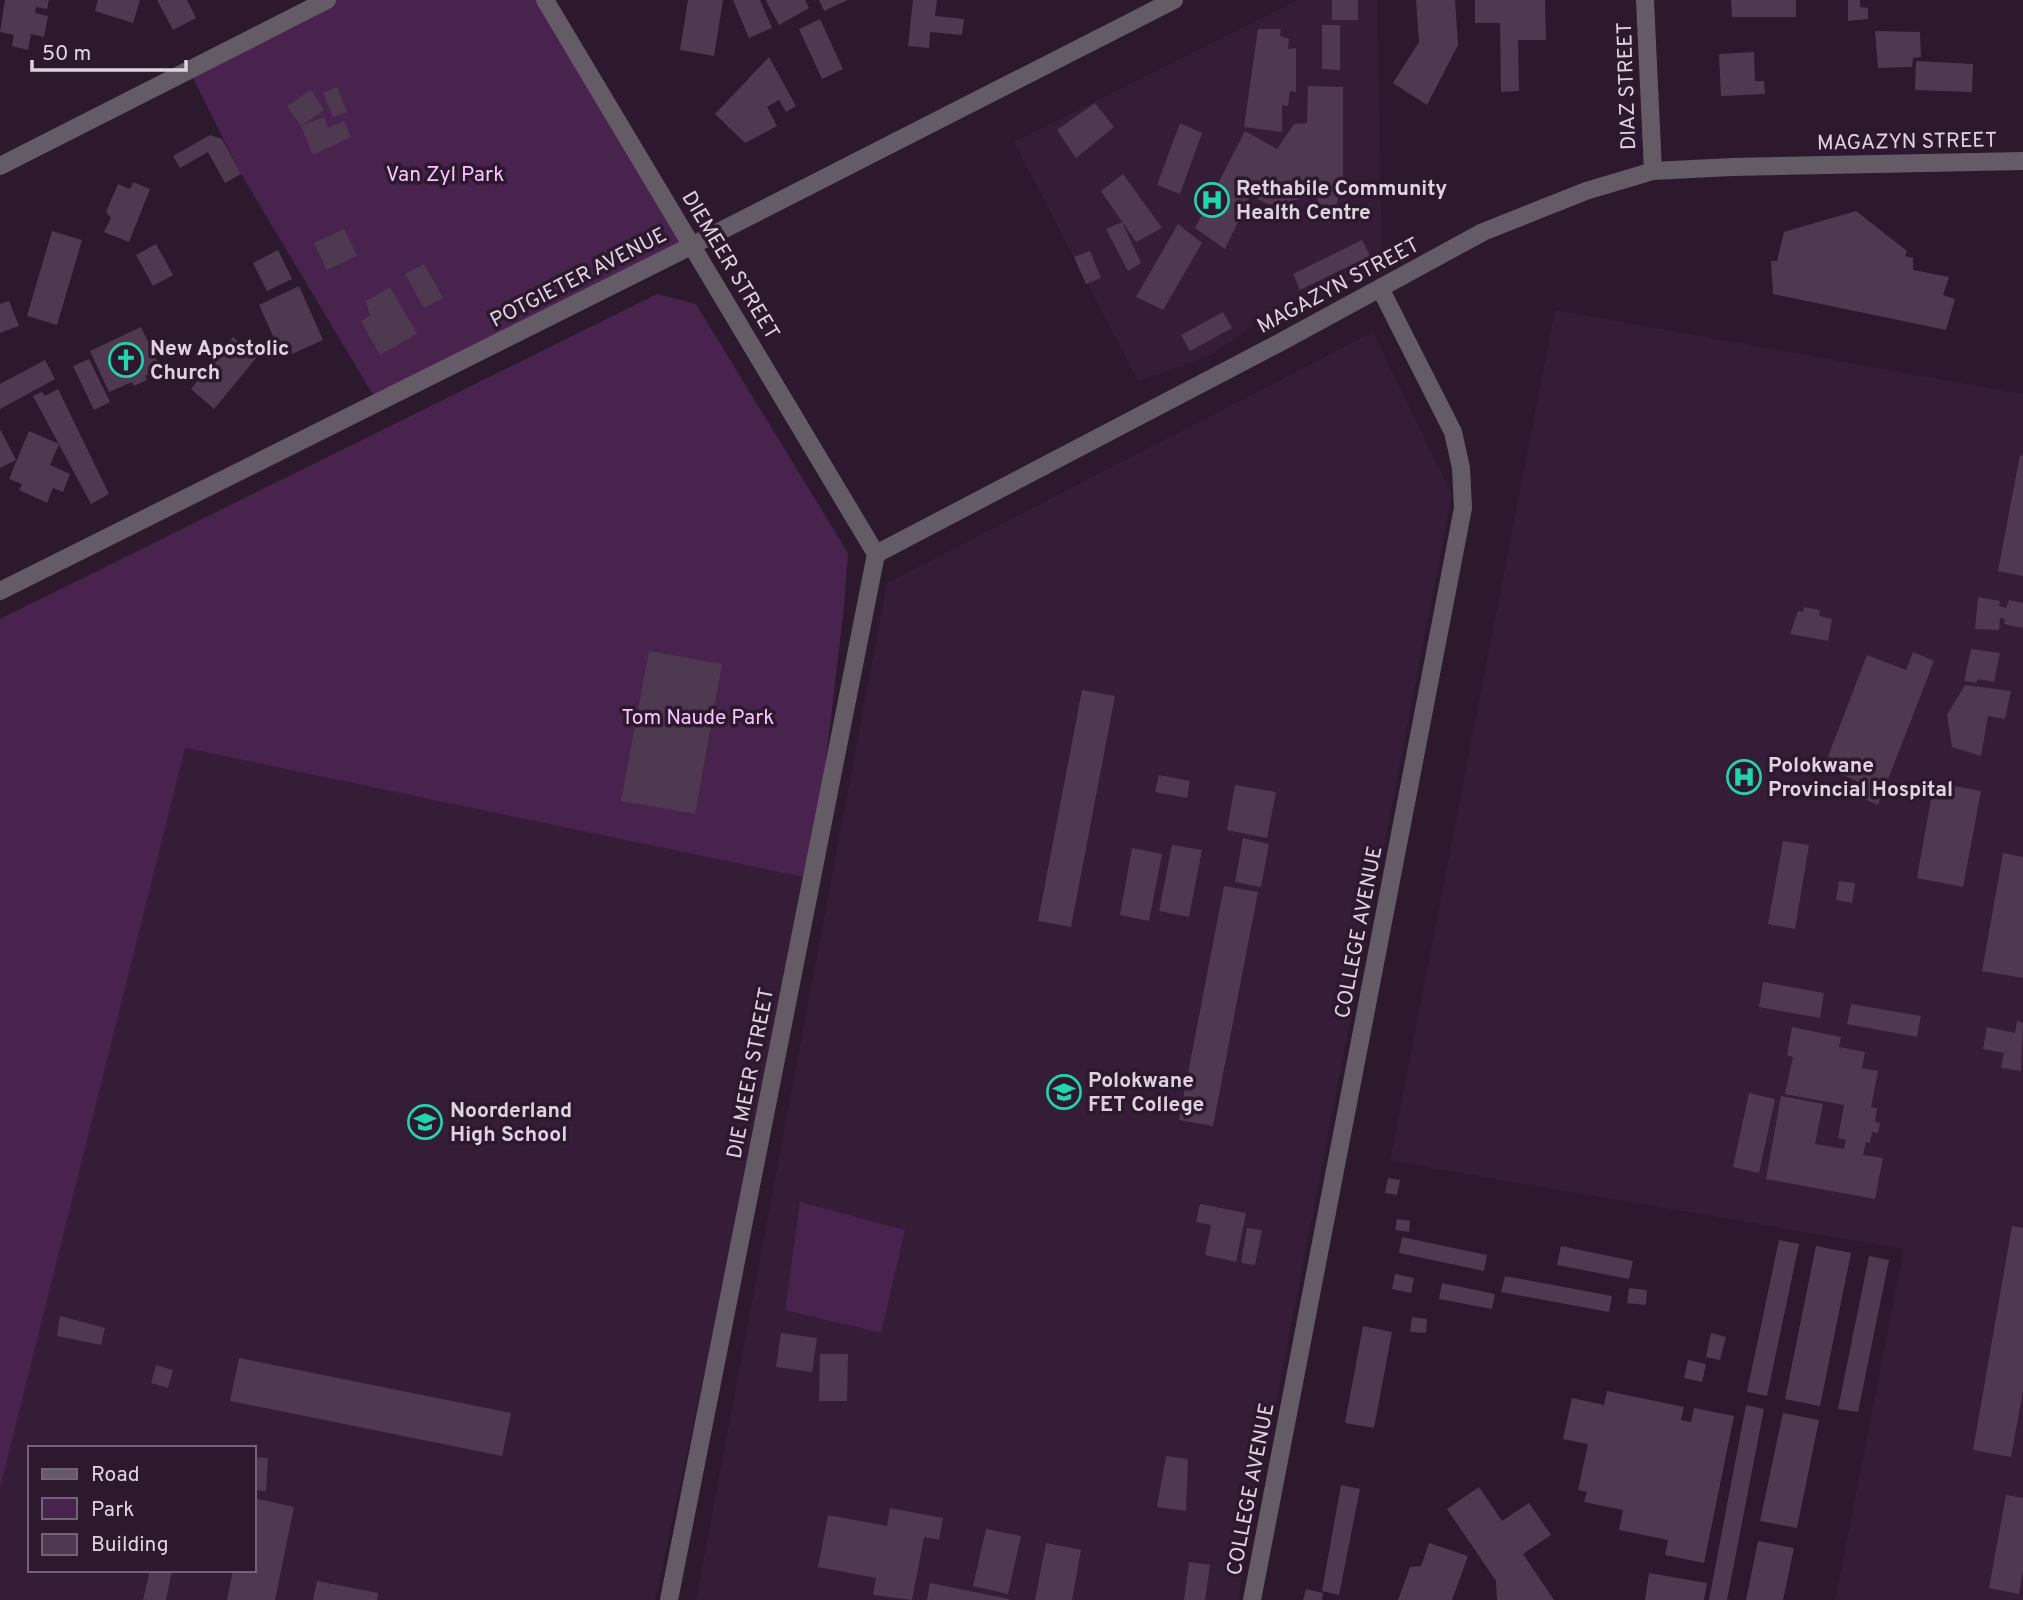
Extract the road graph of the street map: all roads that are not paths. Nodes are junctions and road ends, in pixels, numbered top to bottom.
1 (327, 0) edge
2 (545, 0) edge
3 (1174, 0) edge
4 (1645, 0) edge
5 (2023, 161) edge
6 (0, 166) edge
7 (1653, 171) junction
8 (693, 245) junction
9 (1380, 288) junction
10 (876, 554) junction
11 (0, 591) edge
12 (670, 1600) edge
13 (1252, 1600) edge

1 - 6 street
2 - 8 street, DIEMEER STREET
3 - 8 street, POTGIETER AVENUE
4 - 7 street, DIAZ STREET
5 - 7 street, MAGAZYN STREET
7 - 9 street, MAGAZYN STREET
8 - 10 street, DIEMEER STREET
8 - 11 street, POTGIETER AVENUE
9 - 10 street, MAGAZYN STREET
9 - 13 street, COLLEGE AVENUE
10 - 12 street, DIE MEER STREET

